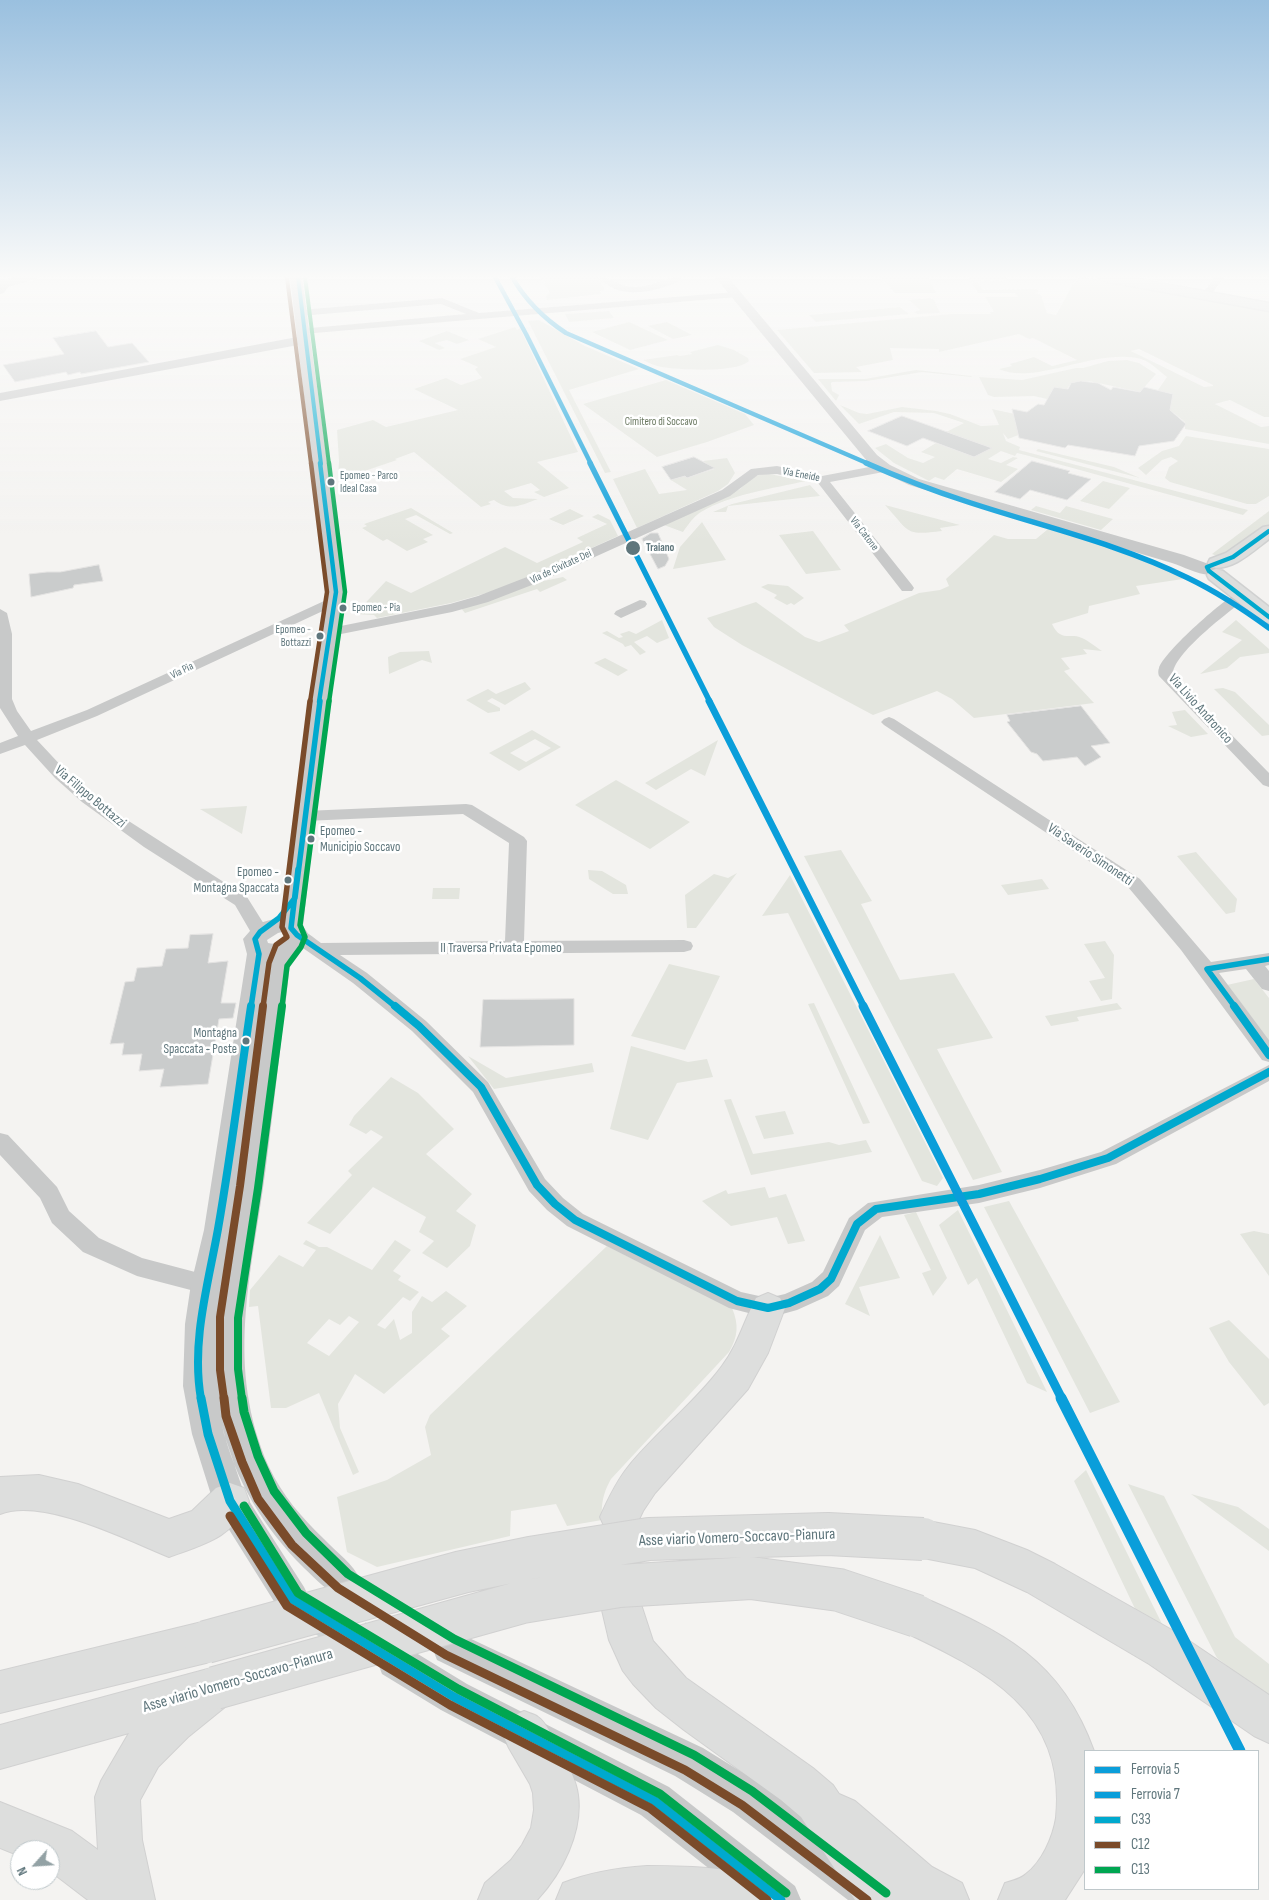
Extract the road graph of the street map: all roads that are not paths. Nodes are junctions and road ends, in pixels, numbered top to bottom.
1 (156, 366) edge
2 (308, 366) edge
3 (794, 366) edge
4 (0, 397) edge
5 (885, 468) junction
6 (777, 470) joint
7 (822, 480) junction
8 (1269, 531) edge
9 (1269, 542) edge
10 (1214, 568) junction
11 (1236, 572) junction
12 (907, 588) dead end
13 (1242, 595) junction
14 (335, 600) junction
15 (640, 604) dead end
16 (1269, 607) edge
17 (0, 613) edge
18 (621, 614) dead end
19 (1269, 618) edge
20 (331, 632) junction
21 (889, 722) dead end
22 (26, 738) junction
23 (0, 749) edge
24 (1269, 782) edge
25 (305, 816) junction
26 (286, 940) junction
27 (684, 946) dead end
28 (514, 947) junction
29 (1260, 961) edge
30 (1207, 969) junction
31 (1269, 984) edge
32 (1269, 1054) edge
33 (1269, 1072) edge
34 (0, 1141) edge
35 (206, 1284) junction
36 (768, 1308) junction
37 (0, 1496) edge
38 (230, 1501) junction
39 (620, 1517) dead end
40 (343, 1581) dead end
41 (292, 1599) tunnel mouth
42 (623, 1610) dead end
43 (450, 1647) dead end
44 (396, 1661) dead end
45 (215, 1688) junction
46 (0, 1692) edge
47 (1269, 1721) edge
48 (524, 1733) junction
49 (0, 1747) edge
50 (817, 1801) junction
51 (0, 1825) edge
52 (126, 1900) edge
53 (131, 1900) edge
54 (502, 1900) edge
55 (580, 1900) edge
56 (761, 1900) edge
57 (781, 1900) edge
58 (882, 1900) edge
59 (945, 1900) edge
60 (1022, 1900) edge

1 - 4 street
2 - 14 street
3 - 5 street
5 - 7 street, Via Eneide
5 - 10 street
6 - 7 street, Via Eneide
6 - 20 street, Via de Civitate Dei
7 - 12 street, Via Catone
8 - 10 main road
9 - 11 main road
10 - 11 main road
10 - 13 main road
11 - 16 main road
13 - 19 main road
13 - 24 street, Via Livio Andronico
14 - 20 street
14 - 22 street, Via Pia
15 - 18 street
17 - 22 street, Via Filippo Bottazzi
20 - 25 street
21 - 30 street, Via Saverio Simonetti
22 - 23 street
22 - 26 street, Via Filippo Bottazzi
25 - 26 street
25 - 28 street
26 - 28 street, II Traversa Privata Epomeo
26 - 35 street
26 - 36 street
26 - 40 street
27 - 28 street, II Traversa Privata Epomeo
29 - 30 street
29 - 31 street
30 - 32 street, Via Saverio Simonetti
33 - 36 street
34 - 35 street
35 - 38 street
36 - 39 highway
37 - 38 highway
38 - 41 street
42 - 50 highway
43 - 58 street
44 - 48 street
45 - 49 highway, Asse viario Vomero-Soccavo-Pianura
45 - 53 highway
45 - 60 highway, Asse viario Vomero-Soccavo-Pianura, bridge
46 - 47 highway, Asse viario Vomero-Soccavo-Pianura, bridge
48 - 54 highway
48 - 57 street
50 - 58 highway
50 - 59 highway
51 - 52 highway
55 - 56 highway

